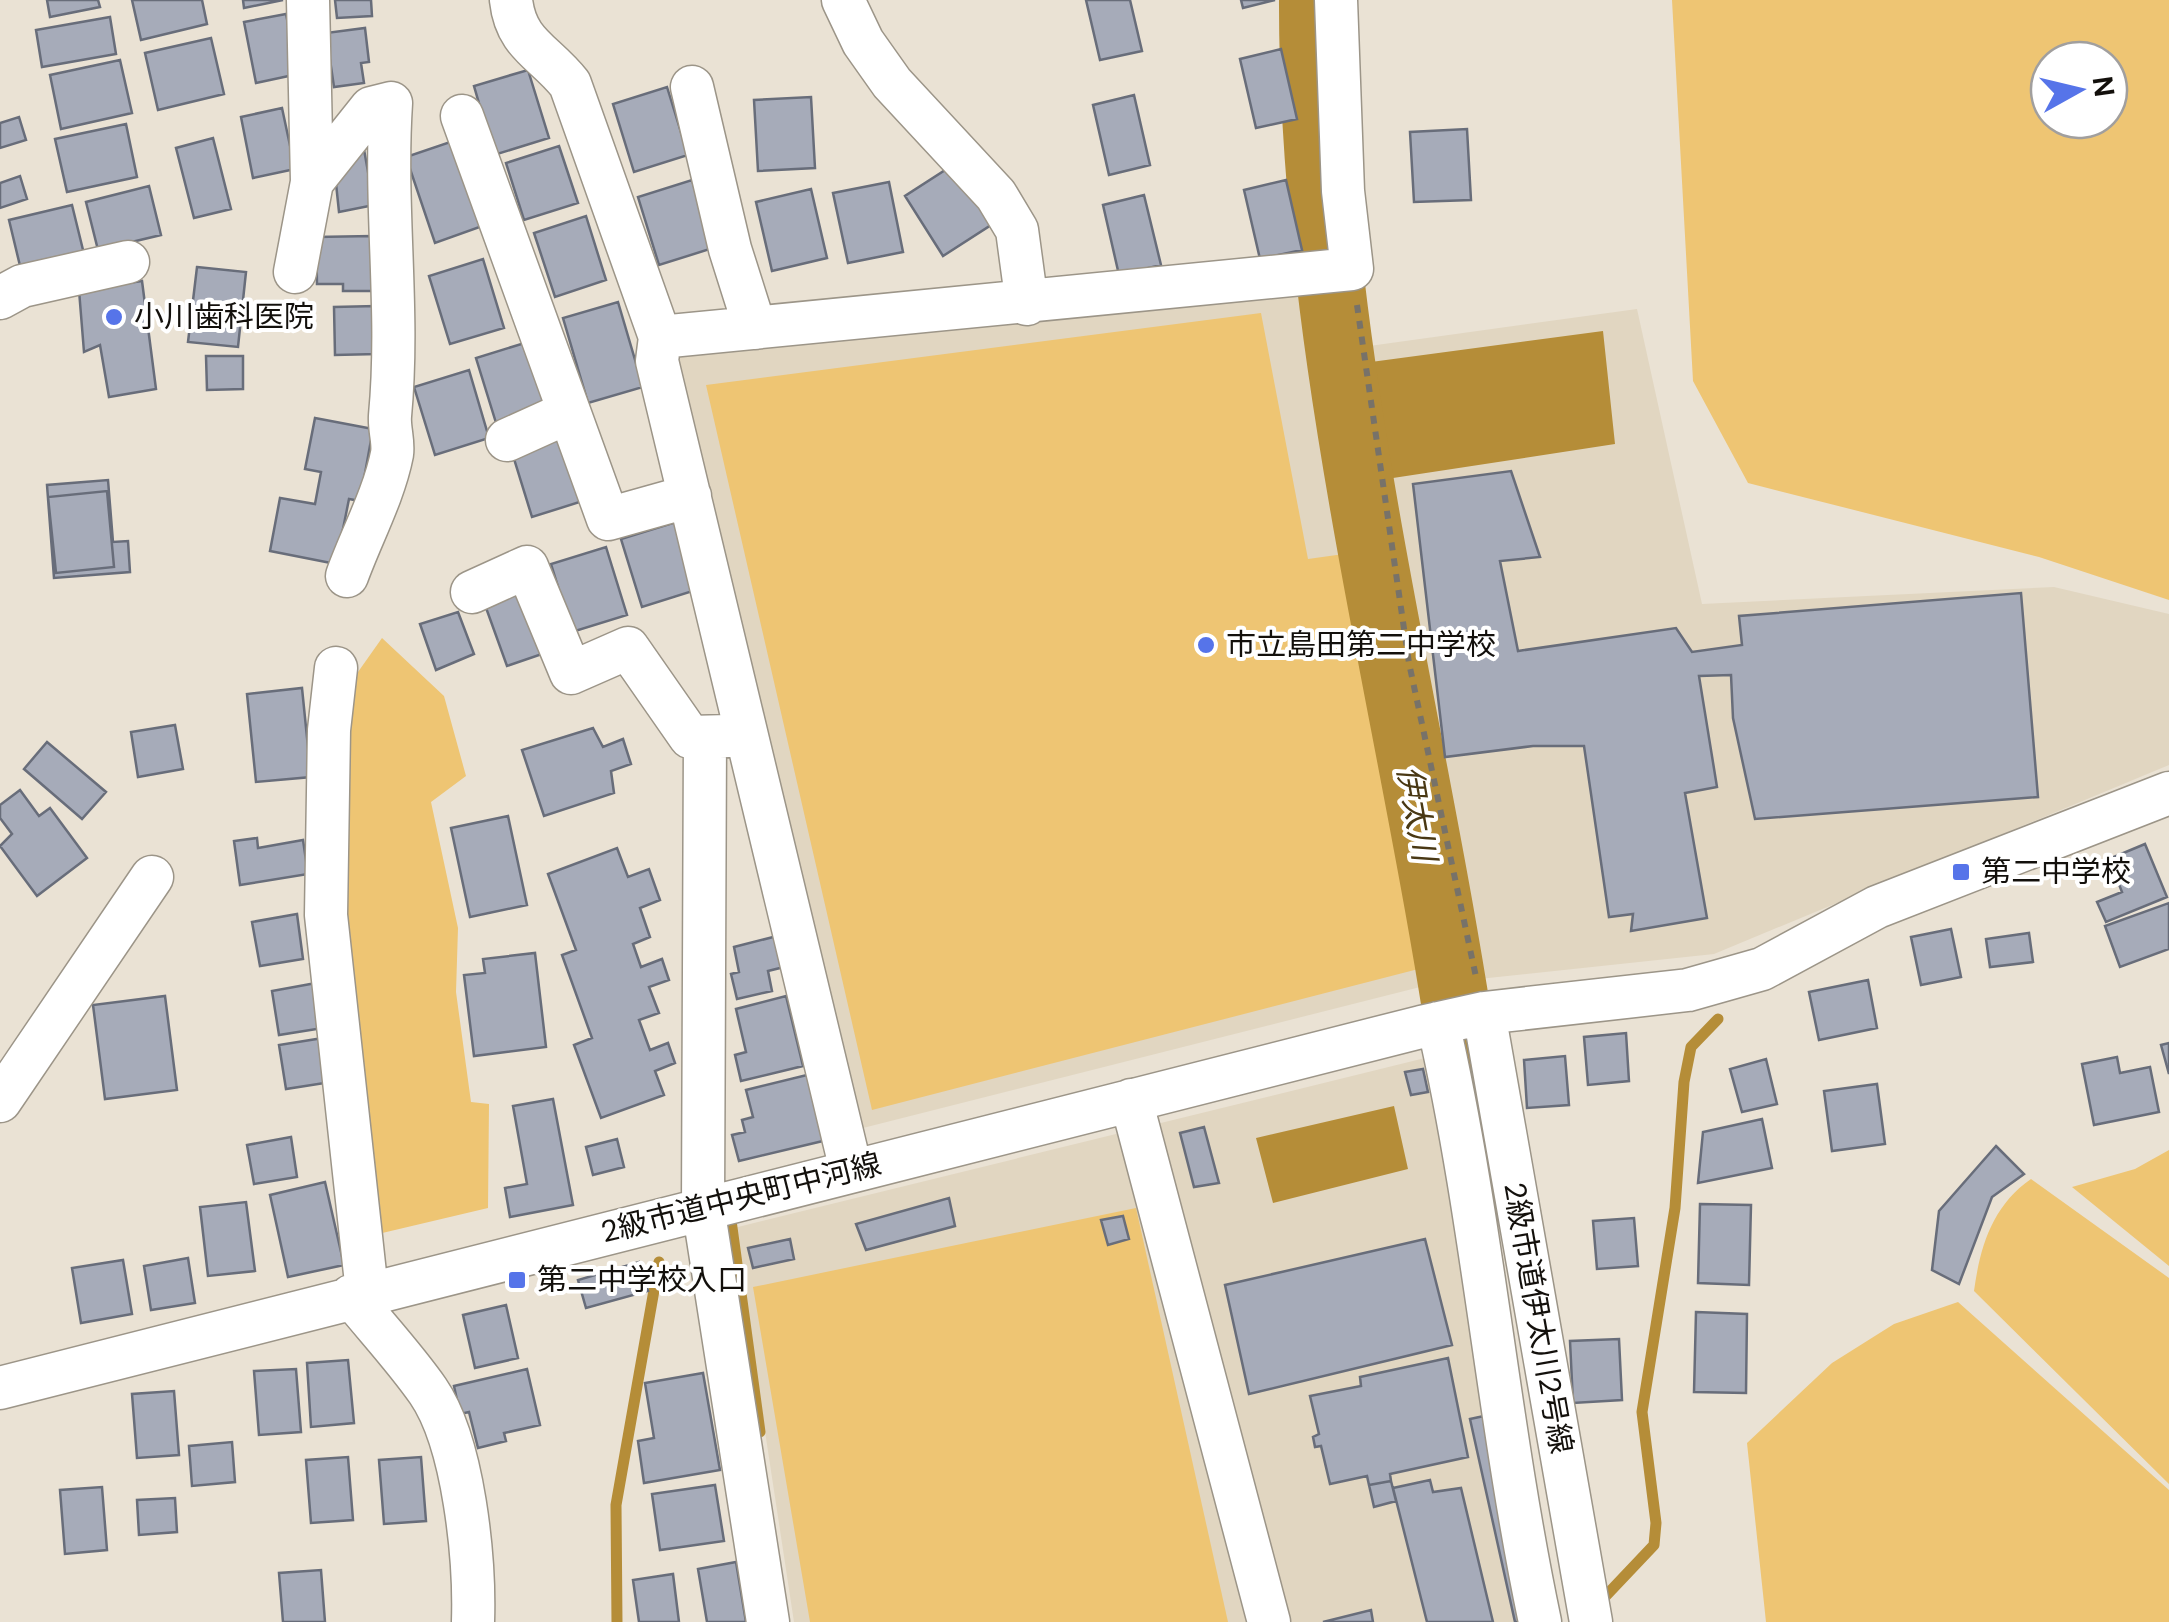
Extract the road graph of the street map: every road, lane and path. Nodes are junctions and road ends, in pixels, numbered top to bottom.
1 (308, 0) edge
2 (511, 0) edge
3 (843, 0) edge
4 (1336, 0) edge
5 (692, 87) dead end
6 (462, 116) dead end
7 (312, 182) junction
8 (128, 262) dead end
9 (1352, 269) junction
10 (295, 272) dead end
11 (0, 298) edge
12 (1027, 304) junction
13 (755, 328) junction
14 (660, 336) junction
15 (569, 412) junction
16 (506, 440) dead end
17 (690, 496) junction
18 (347, 576) dead end
19 (472, 592) dead end
20 (336, 668) dead end
21 (705, 736) junction
22 (747, 736) junction
23 (2169, 793) edge
24 (152, 877) dead end
25 (1464, 1024) junction
26 (0, 1100) edge
27 (1131, 1100) junction
28 (850, 1170) junction
29 (703, 1207) junction
30 (359, 1294) junction
31 (0, 1388) edge
32 (473, 1622) edge
33 (768, 1622) edge
34 (1268, 1622) edge
35 (1540, 1622) edge
36 (1570, 1622) edge
37 (1592, 1622) edge

1 - 7 street
2 - 14 street
3 - 12 street
4 - 9 street
5 - 13 street
6 - 15 street
7 - 10 street
7 - 18 street
8 - 11 street
9 - 12 street
9 - 25 path
12 - 13 street
13 - 14 street
14 - 17 street
15 - 16 street
15 - 17 street
17 - 22 street
19 - 21 street
20 - 30 street
21 - 22 street
21 - 29 street
22 - 28 street
23 - 25 street, 2級市道中央町中河線
24 - 26 street
25 - 27 street, 2級市道中央町中河線
25 - 35 street
25 - 36 street
25 - 37 street, 2級市道伊太川2号線
27 - 28 street, 2級市道中央町中河線
27 - 34 street
28 - 29 street, 2級市道中央町中河線
29 - 30 street, 2級市道中央町中河線
29 - 33 street
30 - 31 street, 2級市道中央町中河線
30 - 32 street

